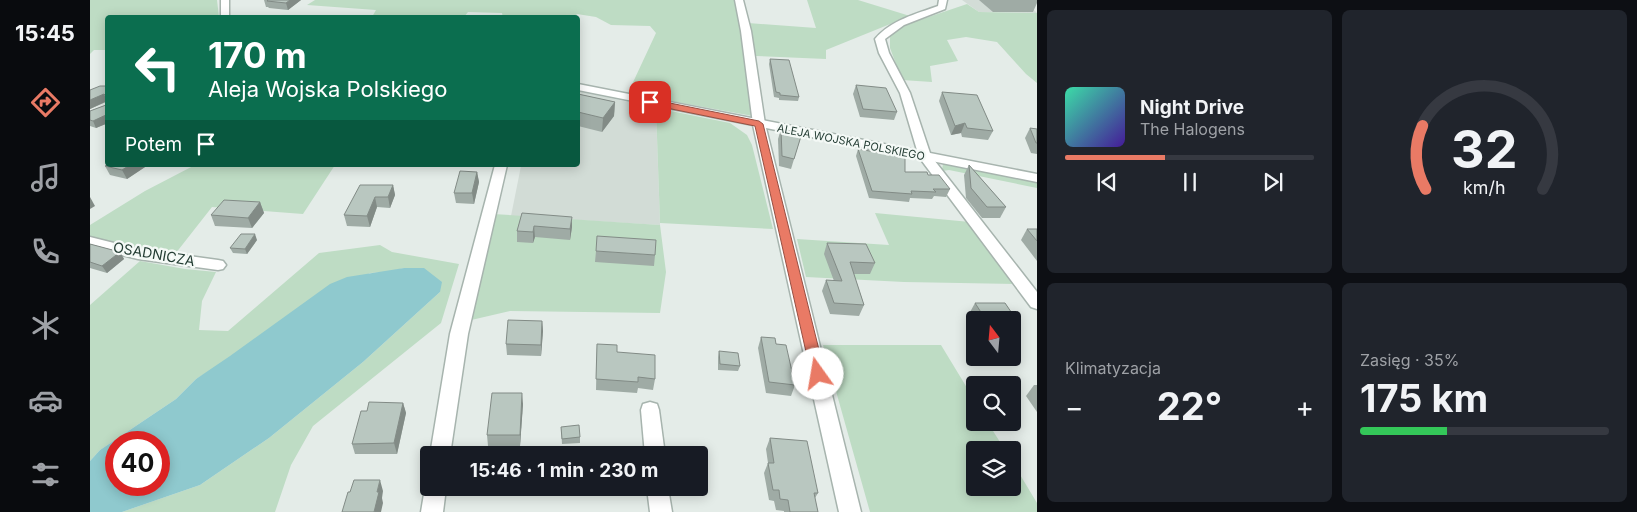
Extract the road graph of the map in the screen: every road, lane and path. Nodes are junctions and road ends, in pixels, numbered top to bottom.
1 (225, 0) edge
2 (739, 0) edge
3 (944, 0) edge
4 (225, 15) edge
5 (580, 87) edge
6 (759, 124) junction
7 (924, 157) junction
8 (501, 167) edge
9 (1037, 178) edge
10 (90, 242) edge
11 (218, 266) dead end
12 (1037, 303) edge
13 (650, 410) dead end
14 (441, 446) edge
15 (653, 446) edge
16 (435, 496) edge
17 (659, 496) edge
18 (432, 512) edge
19 (661, 512) edge
20 (850, 512) edge

1 - 4 street
2 - 6 street
3 - 7 street
5 - 6 street, ALEJA WOJSKA POLSKIEGO
6 - 7 street, ALEJA WOJSKA POLSKIEGO
6 - 20 street
7 - 9 street, ALEJA WOJSKA POLSKIEGO
7 - 12 street
8 - 14 street
10 - 11 street, OSADNICZA
13 - 15 street
16 - 18 street
17 - 19 street

